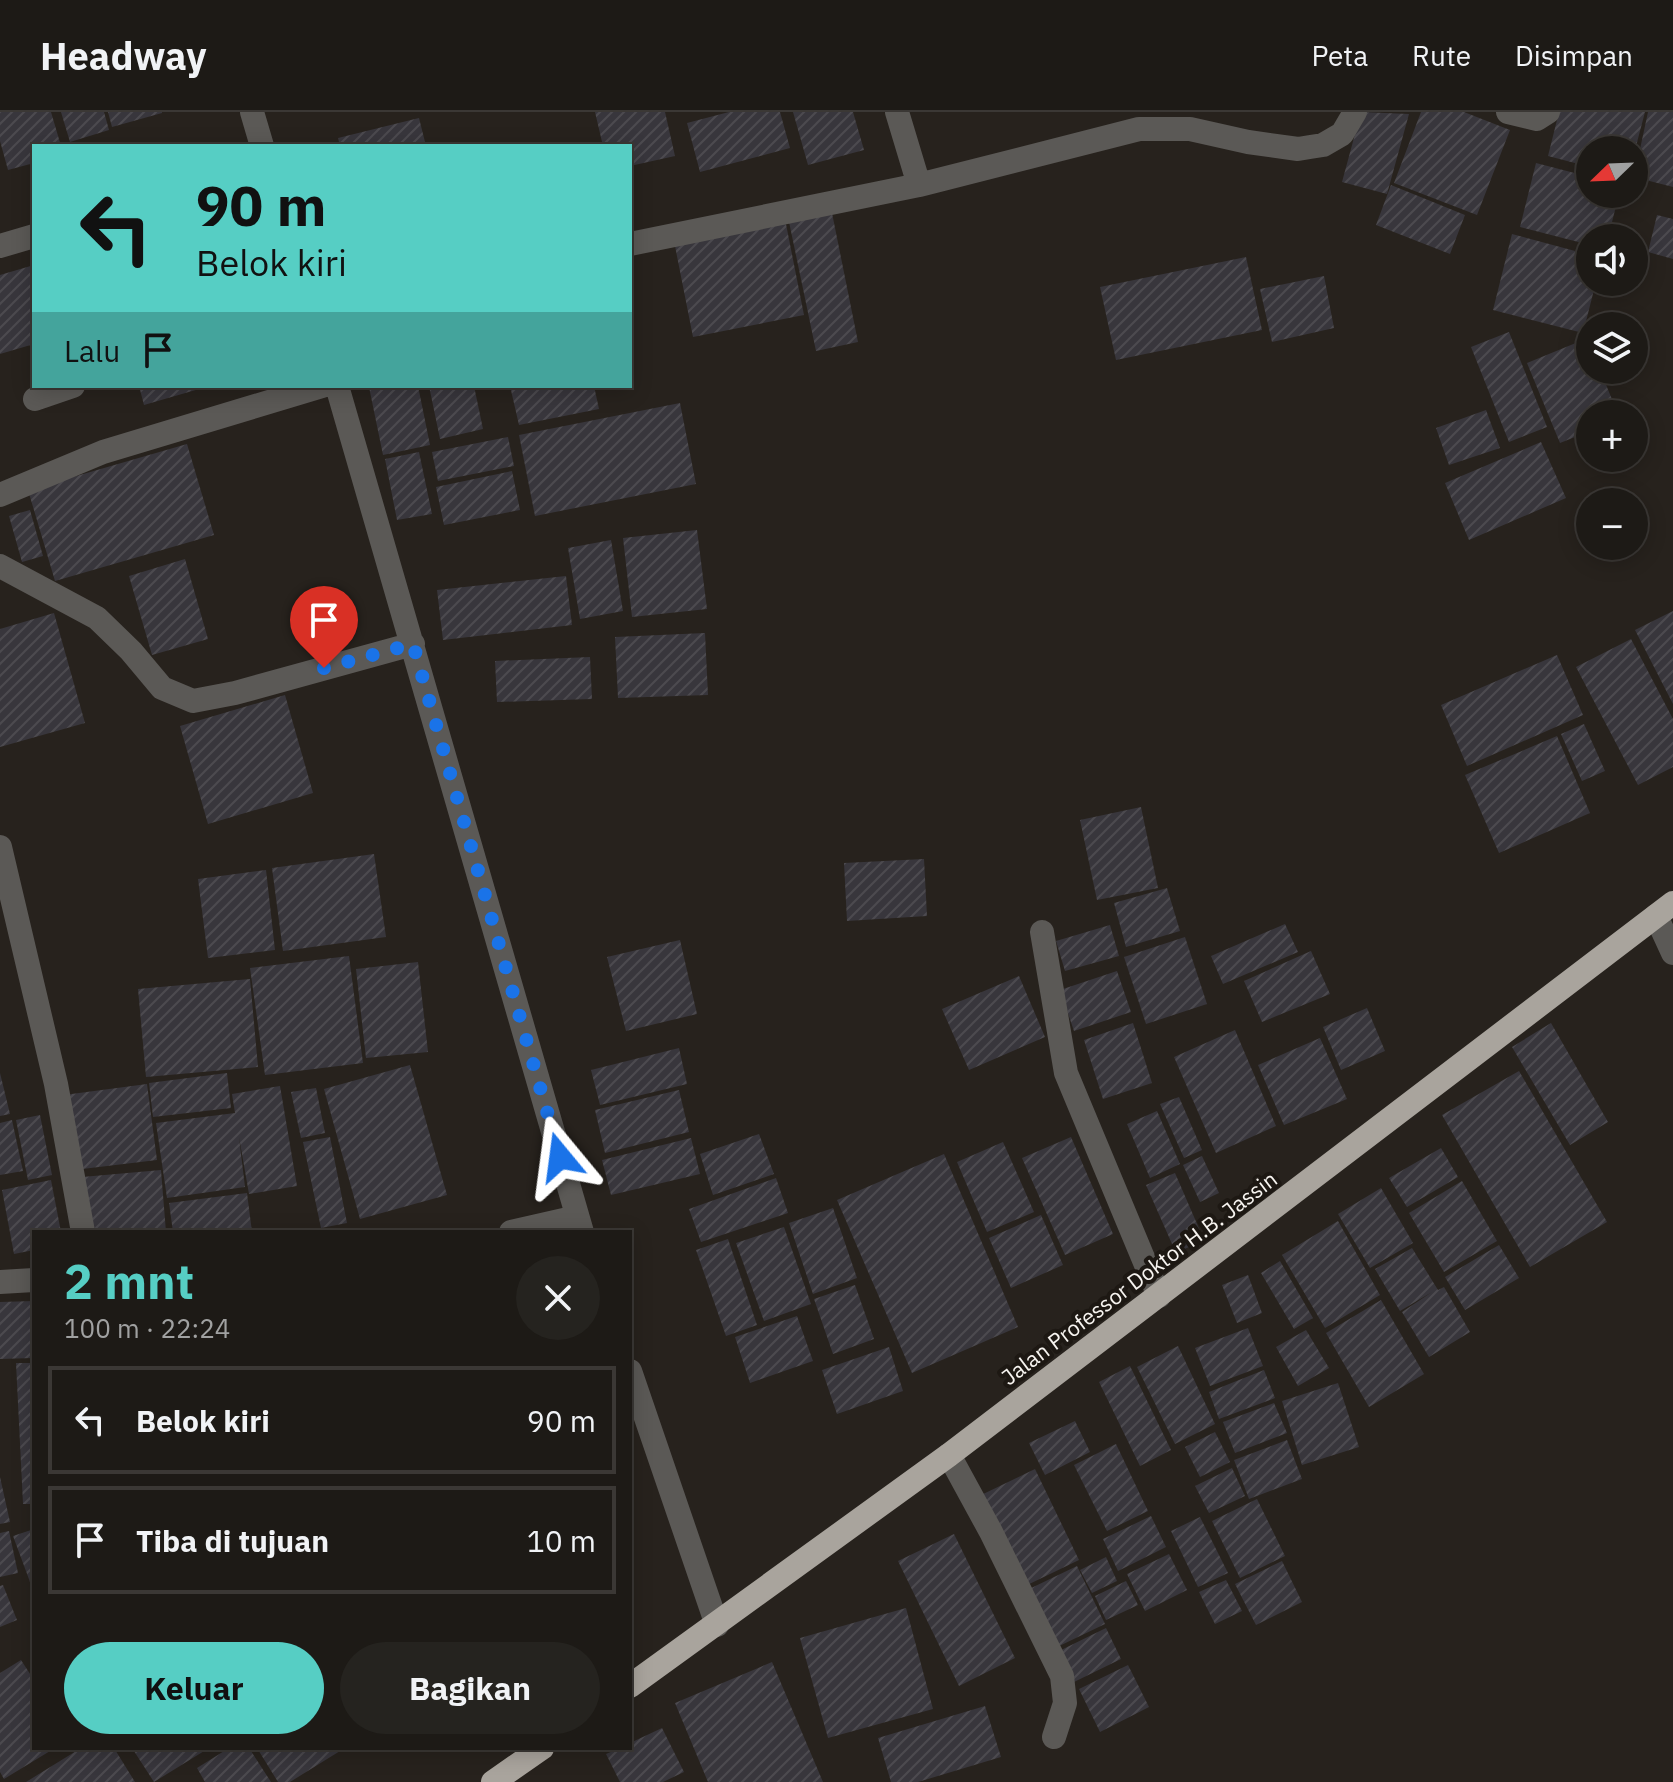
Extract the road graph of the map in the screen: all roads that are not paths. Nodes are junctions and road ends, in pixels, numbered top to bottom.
1 (252, 112) edge
2 (897, 112) edge
3 (1355, 112) edge
4 (1508, 112) edge
5 (1548, 112) edge
6 (261, 144) edge
7 (919, 185) junction
8 (32, 237) edge
9 (632, 244) edge
10 (0, 246) edge
11 (67, 388) edge
12 (315, 388) edge
13 (338, 388) edge
14 (35, 399) dead end
15 (0, 495) edge
16 (0, 566) edge
17 (413, 644) junction
18 (0, 847) edge
19 (1664, 909) edge
20 (1042, 932) dead end
21 (1673, 953) edge
22 (580, 1225) edge
23 (83, 1230) edge
24 (531, 1230) edge
25 (32, 1280) edge
26 (0, 1282) edge
27 (1159, 1296) junction
28 (632, 1377) edge
29 (949, 1455) junction
30 (717, 1625) junction
31 (632, 1685) edge
32 (1054, 1737) dead end
33 (539, 1750) edge
34 (493, 1782) edge

1 - 6 street
2 - 7 street
3 - 7 street
4 - 5 street
7 - 9 street
8 - 10 street
11 - 14 street
12 - 15 street
13 - 17 street
16 - 17 street
17 - 22 street
18 - 23 street
19 - 21 street
19 - 27 highway, Jalan Professor Doktor H.B. Jassin
20 - 27 street
22 - 24 street
25 - 26 street
27 - 29 highway, Jalan Professor Doktor H.B. Jassin
28 - 30 street
29 - 30 highway, Jalan Professor Doktor H.B. Jassin
29 - 32 street
30 - 31 highway, Jalan Professor Doktor H.B. Jassin
33 - 34 highway

